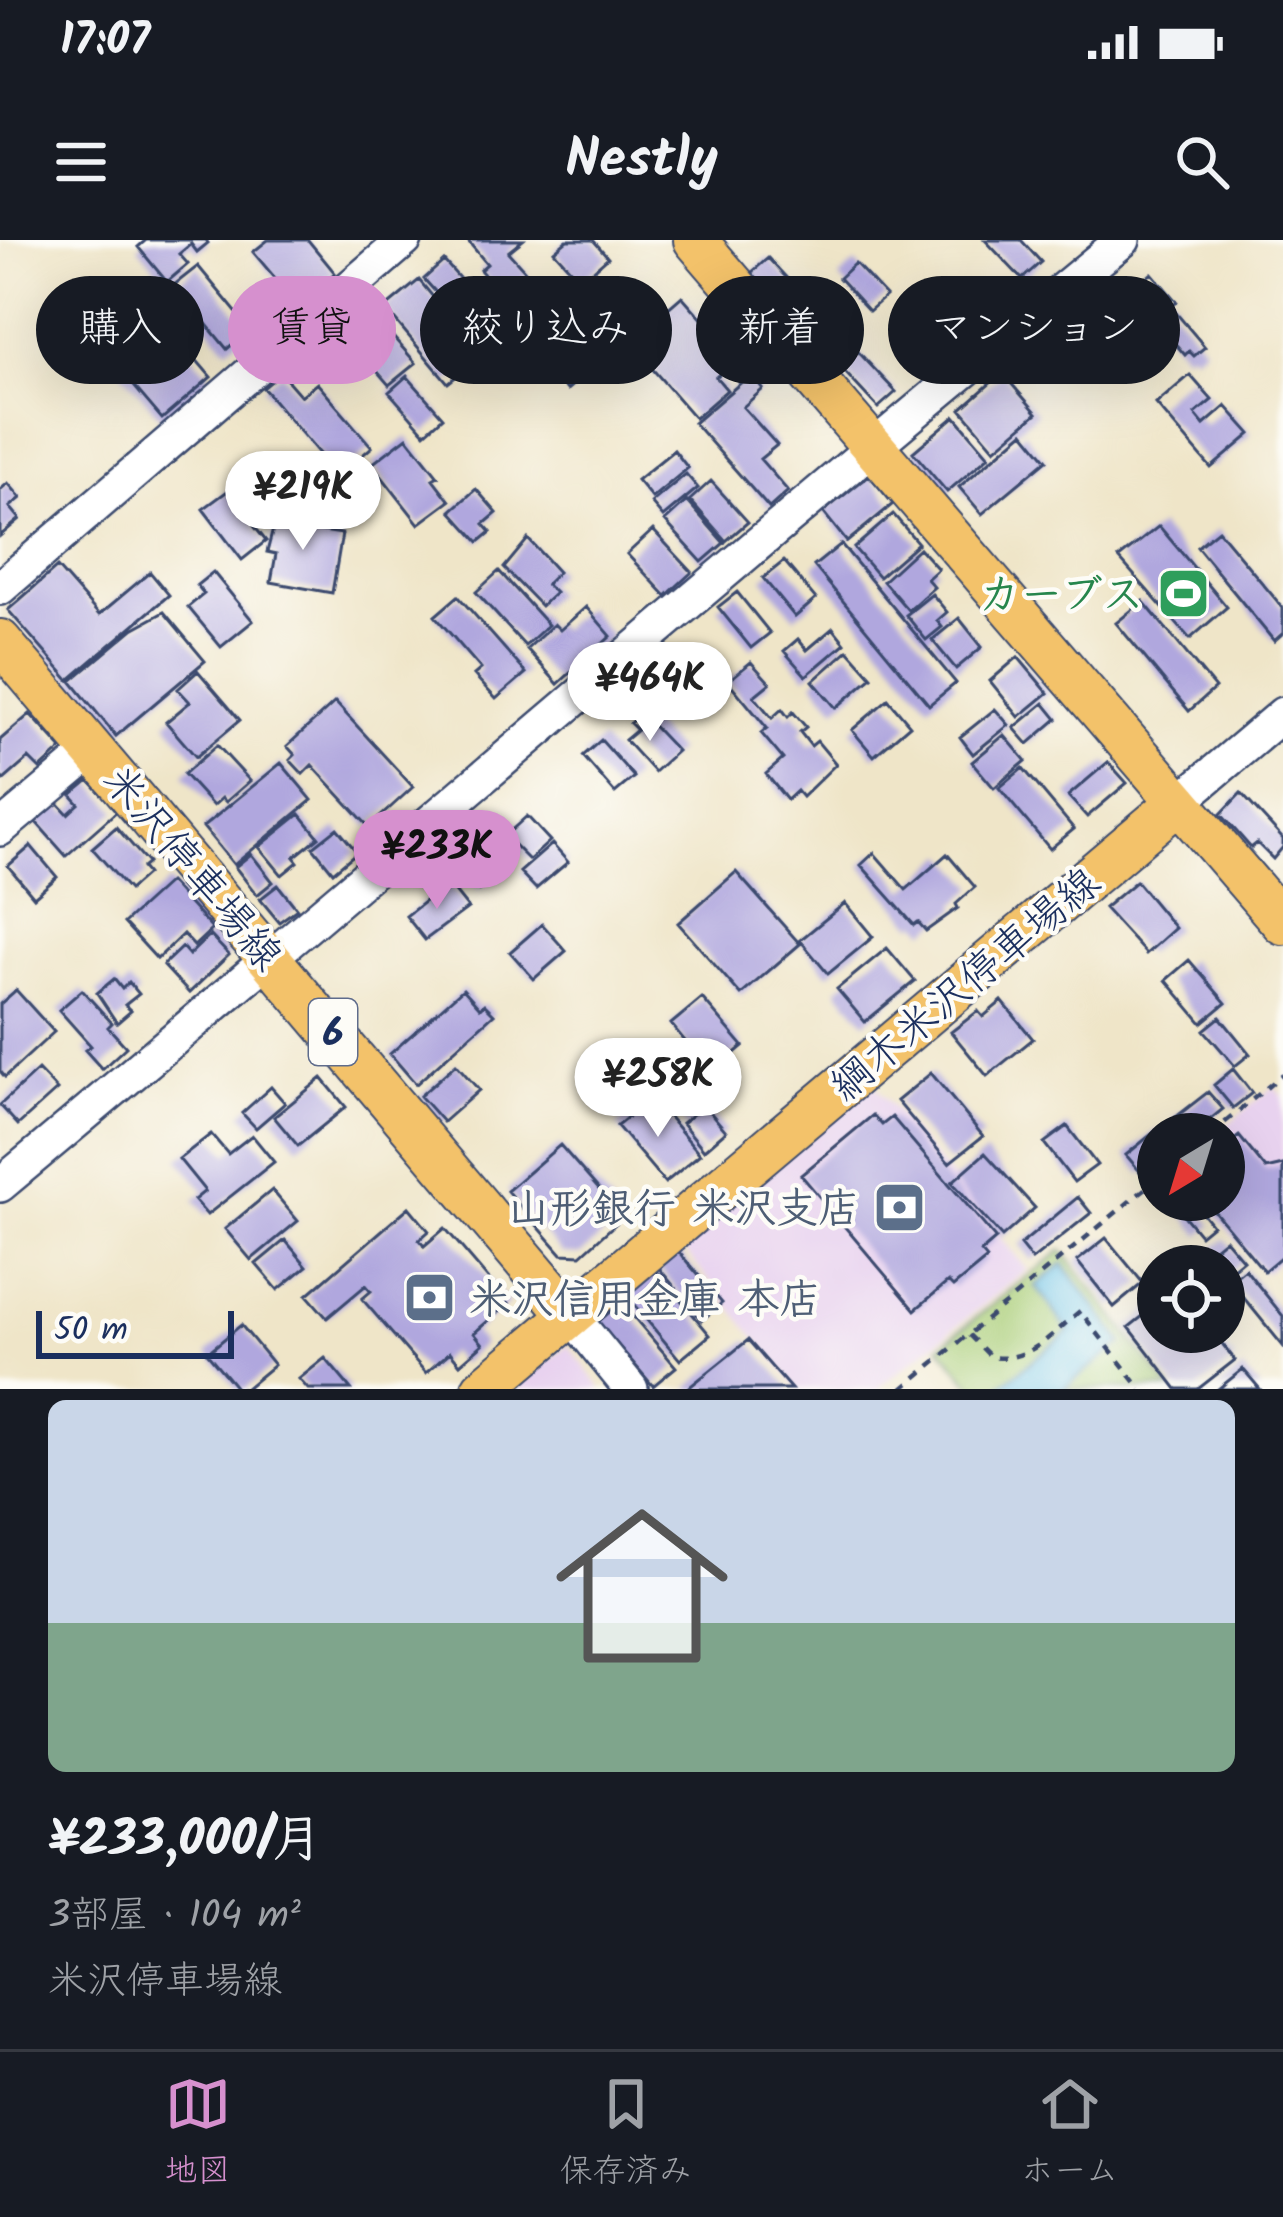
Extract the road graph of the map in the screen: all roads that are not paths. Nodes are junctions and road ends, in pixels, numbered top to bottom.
1 (405, 240) edge
2 (695, 240) edge
3 (1123, 240) edge
4 (874, 444) junction
5 (0, 589) edge
6 (0, 641) edge
7 (1283, 714) edge
8 (94, 750) junction
9 (1179, 802) junction
10 (0, 829) edge
11 (1283, 923) edge
12 (272, 959) junction
13 (0, 1185) edge
14 (572, 1315) junction
15 (484, 1389) edge
16 (631, 1389) edge

1 - 5 street
2 - 4 main road
3 - 4 street
4 - 9 main road
4 - 12 street
6 - 8 main road, 米沢停車場線 / 6
7 - 9 street
8 - 10 street
8 - 12 main road, 米沢停車場線 / 6
9 - 11 main road
9 - 14 main road, 綱木米沢停車場線
12 - 13 street
12 - 14 main road, 米沢停車場線 / 6
14 - 15 main road, 綱木米沢停車場線
14 - 16 street

